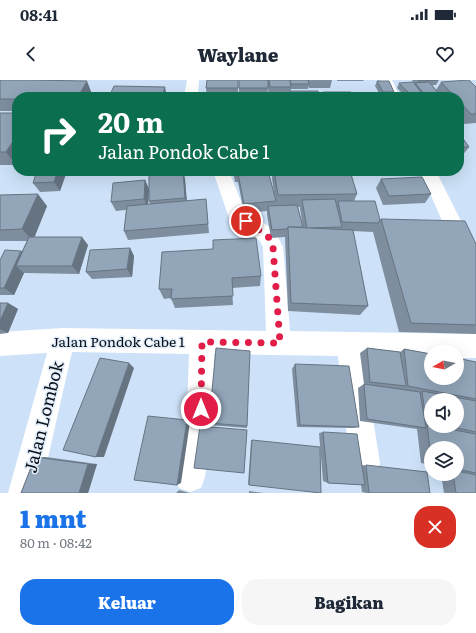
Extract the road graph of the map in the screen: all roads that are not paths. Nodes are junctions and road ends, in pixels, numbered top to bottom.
1 (193, 80) edge
2 (386, 80) edge
3 (192, 92) edge
4 (391, 92) edge
5 (223, 176) edge
6 (430, 176) edge
7 (476, 273) edge
8 (63, 340) junction
9 (202, 342) junction
10 (280, 343) junction
11 (0, 344) edge
12 (349, 344) junction
13 (470, 353) edge
14 (365, 462) dead end
15 (190, 477) dead end
16 (24, 493) edge

1 - 3 street
2 - 4 street
5 - 10 street
6 - 7 street
8 - 9 street, Jalan Pondok Cabe 1
8 - 11 street, Jalan Pondok Cabe 1
8 - 16 street, Jalan Lombok
9 - 10 street, Jalan Pondok Cabe 1
9 - 15 street
10 - 12 street, Jalan Pondok Cabe 1
12 - 13 street, Jalan Pondok Cabe 1
12 - 14 street

